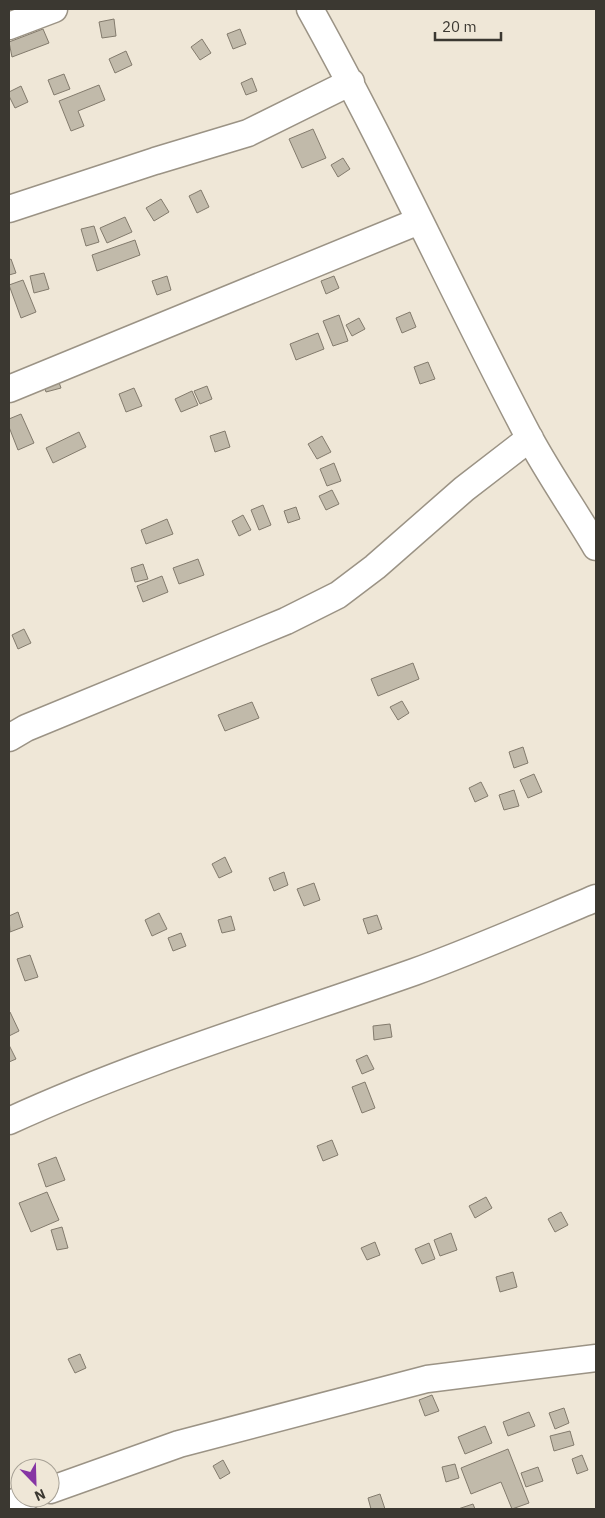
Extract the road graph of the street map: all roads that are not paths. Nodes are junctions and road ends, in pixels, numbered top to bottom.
1 (54, 9) edge
2 (310, 9) edge
3 (9, 26) edge
4 (351, 82) junction
5 (9, 209) edge
6 (419, 221) junction
7 (9, 389) edge
8 (530, 438) junction
9 (596, 547) edge
10 (9, 738) edge
11 (596, 898) edge
12 (9, 1122) edge
13 (596, 1358) edge
14 (60, 1486) edge

1 - 3 street
2 - 4 street
4 - 5 street
4 - 6 street
6 - 7 street
6 - 8 street
8 - 9 street
8 - 10 street
11 - 12 street
13 - 14 street

